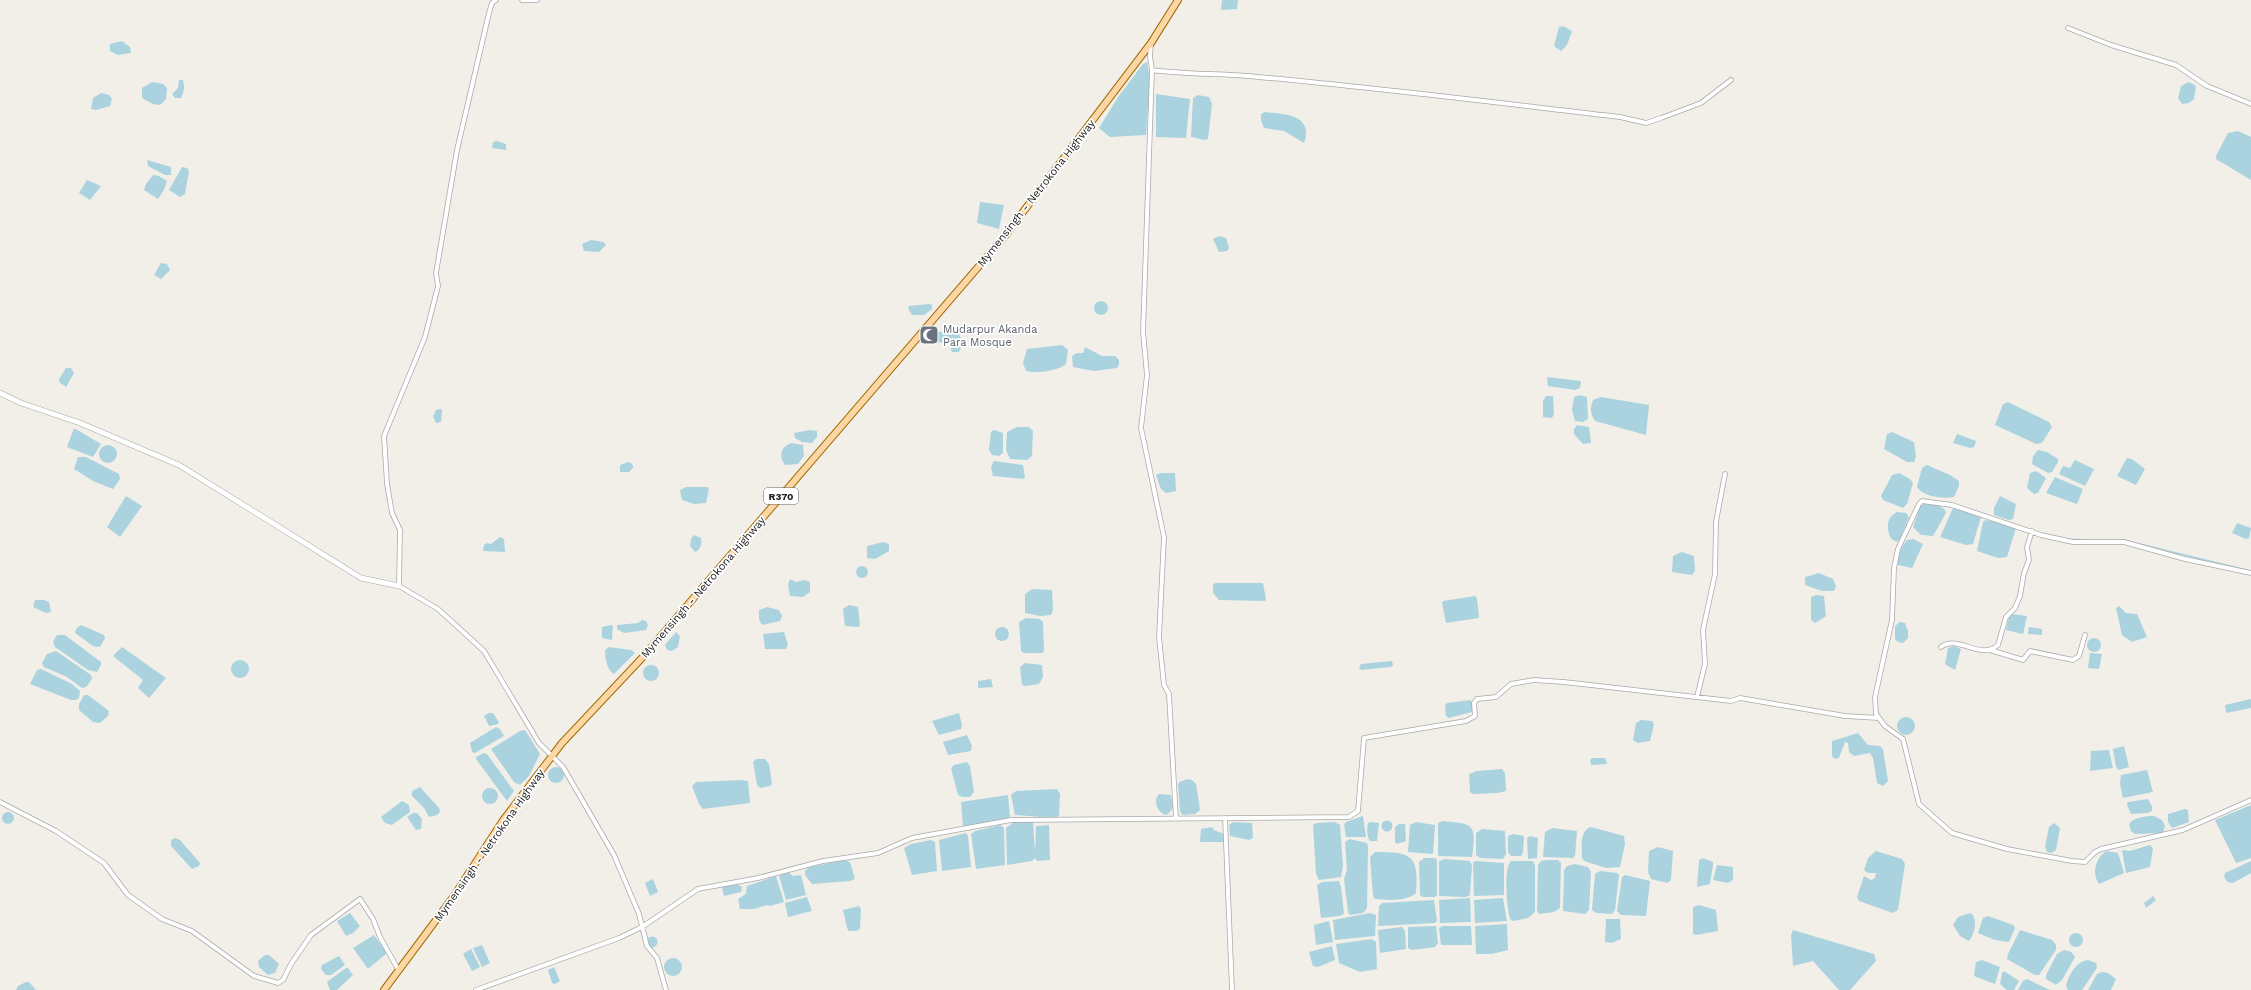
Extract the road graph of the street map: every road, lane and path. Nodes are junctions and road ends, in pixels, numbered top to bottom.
1 (496, 0) edge
2 (522, 0) edge
3 (537, 0) edge
4 (1178, 0) edge
5 (2068, 28) dead end
6 (1151, 43) junction
7 (1152, 70) junction
8 (1731, 80) dead end
9 (2251, 104) edge
10 (0, 393) edge
11 (1725, 474) dead end
12 (2032, 531) junction
13 (2251, 573) edge
14 (399, 586) junction
15 (2085, 635) dead end
16 (1941, 647) dead end
17 (1989, 650) junction
18 (1697, 697) junction
19 (1879, 718) junction
20 (552, 756) junction
21 (2251, 800) edge
22 (0, 802) edge
23 (1225, 818) junction
24 (1176, 819) junction
25 (642, 927) junction
26 (400, 971) junction
27 (384, 990) edge
28 (476, 990) edge
29 (666, 990) edge
30 (1232, 990) edge

1 - 14 street
2 - 3 street
4 - 6 main road, Mymensingh - Netrokona Highway / R370
5 - 9 street
6 - 7 street
6 - 20 main road, Mymensingh - Netrokona Highway / R370
7 - 8 street
7 - 24 street
10 - 14 street
11 - 18 street
12 - 13 street
12 - 17 street
12 - 19 street
14 - 20 street
15 - 17 street
16 - 17 street
18 - 19 street
18 - 23 street
19 - 21 street
20 - 25 street
20 - 26 main road, Mymensingh - Netrokona Highway / R370
22 - 26 street
23 - 24 street
23 - 30 street
24 - 25 street
25 - 28 street
25 - 29 street
26 - 27 main road, Mymensingh - Netrokona Highway / R370

